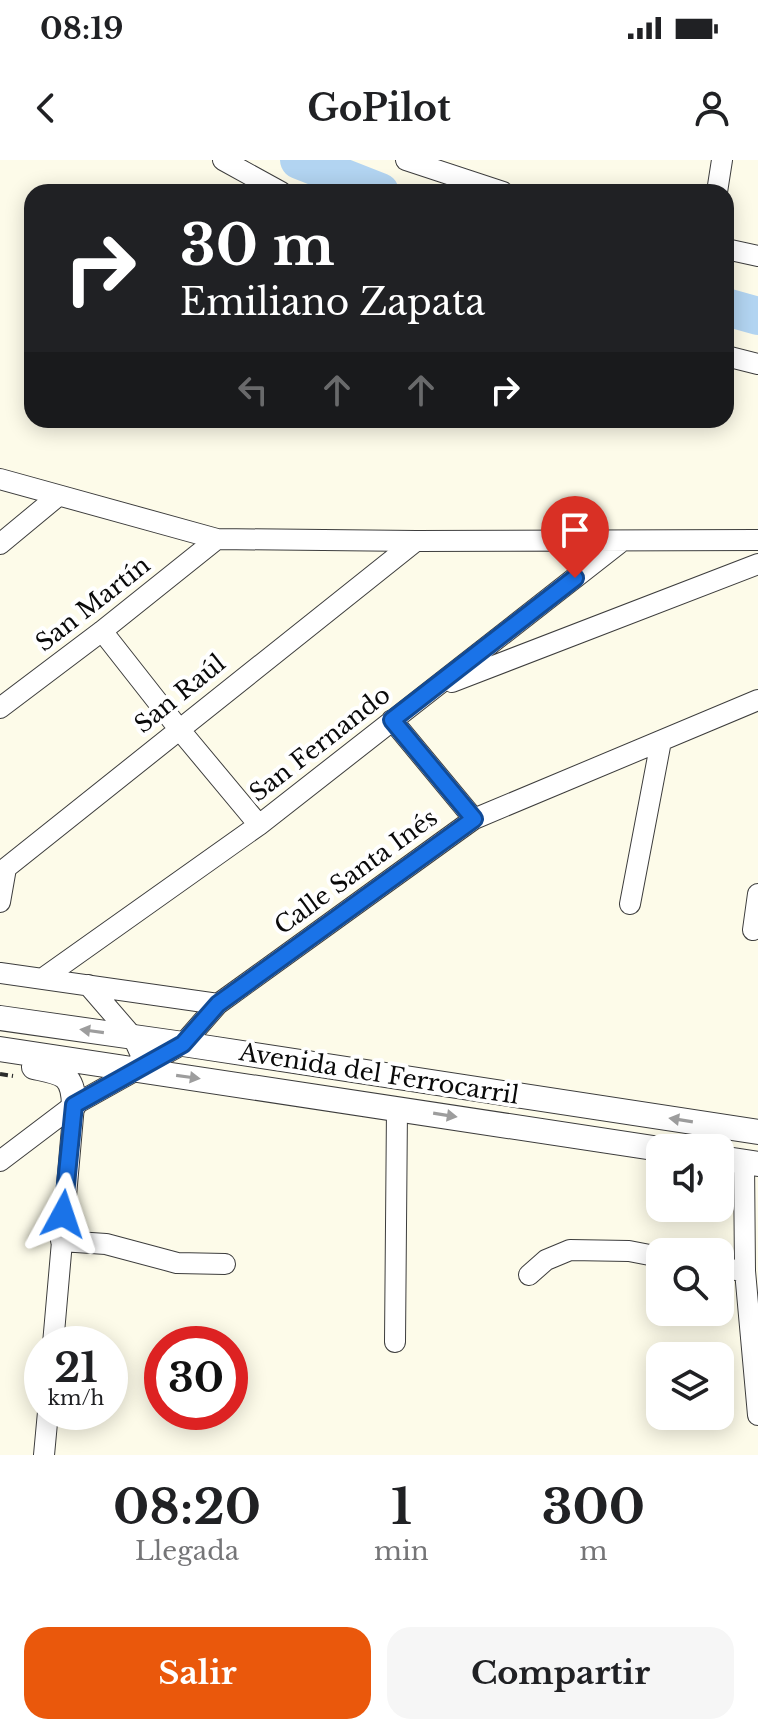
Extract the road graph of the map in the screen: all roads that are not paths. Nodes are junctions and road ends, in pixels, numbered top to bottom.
1 (223, 160) edge
2 (406, 160) edge
3 (722, 160) edge
4 (266, 184) edge
5 (479, 184) edge
6 (718, 184) edge
7 (734, 251) edge
8 (758, 256) edge
9 (734, 358) edge
10 (758, 364) edge
11 (0, 479) edge
12 (58, 496) junction
13 (217, 539) junction
14 (758, 540) edge
15 (416, 541) junction
16 (622, 541) junction
17 (0, 544) edge
18 (758, 564) edge
19 (102, 631) junction
20 (433, 689) junction
21 (758, 700) edge
22 (0, 708) edge
23 (392, 720) junction
24 (179, 729) junction
25 (661, 741) junction
26 (474, 819) junction
27 (259, 825) junction
28 (758, 894) edge
29 (0, 902) edge
30 (630, 904) dead end
31 (753, 930) dead end
32 (0, 973) edge
33 (42, 979) junction
34 (88, 985) junction
35 (218, 1004) junction
36 (0, 1018) edge
37 (133, 1037) junction
38 (183, 1044) junction
39 (0, 1049) edge
40 (0, 1061) edge
41 (137, 1070) junction
42 (74, 1105) junction
43 (397, 1108) junction
44 (758, 1132) edge
45 (646, 1147) edge
46 (0, 1161) edge
47 (741, 1161) edge
48 (61, 1241) junction
49 (646, 1254) edge
50 (225, 1264) dead end
51 (734, 1270) edge
52 (745, 1271) junction
53 (529, 1275) dead end
54 (54, 1326) edge
55 (395, 1342) dead end
56 (758, 1415) edge
57 (46, 1430) edge
58 (44, 1455) edge

1 - 4 street
2 - 5 street
3 - 6 street
7 - 8 street
9 - 10 street
11 - 12 street
12 - 13 street
12 - 17 street
13 - 15 street
13 - 19 street, San Martín
14 - 16 street
15 - 16 street
15 - 24 street, San Raúl
16 - 20 street, San Fernando
18 - 20 street
19 - 22 street, San Martín
19 - 24 street
20 - 23 street, San Fernando
21 - 25 street, Calle Santa Inés
23 - 26 street
23 - 27 street, San Fernando
24 - 27 street
24 - 29 street, San Raúl
25 - 26 street, Calle Santa Inés
25 - 30 street
26 - 35 street, Calle Santa Inés
27 - 33 street, San Fernando
28 - 31 street
32 - 33 street
33 - 34 street
34 - 35 street
34 - 37 street
35 - 38 street, Calle Santa Inés
37 -> 36 street, Avenida del Ferrocarril
37 - 38 street, Avenida del Ferrocarril
37 - 41 street
38 - 41 street, Calle Santa Inés
44 -> 38 street, Avenida del Ferrocarril
39 - 41 street, Avenida del Ferrocarril
40 - 42 street
41 - 42 street, Calle Santa Inés
41 -> 43 street, Avenida del Ferrocarril
42 - 46 street, Calle Santa Inés
42 - 48 street
43 -> 45 street, Avenida del Ferrocarril
43 - 55 street
47 - 52 street
48 - 50 street
48 - 54 street
49 - 53 street
51 - 52 street
52 - 56 street
57 - 58 street

